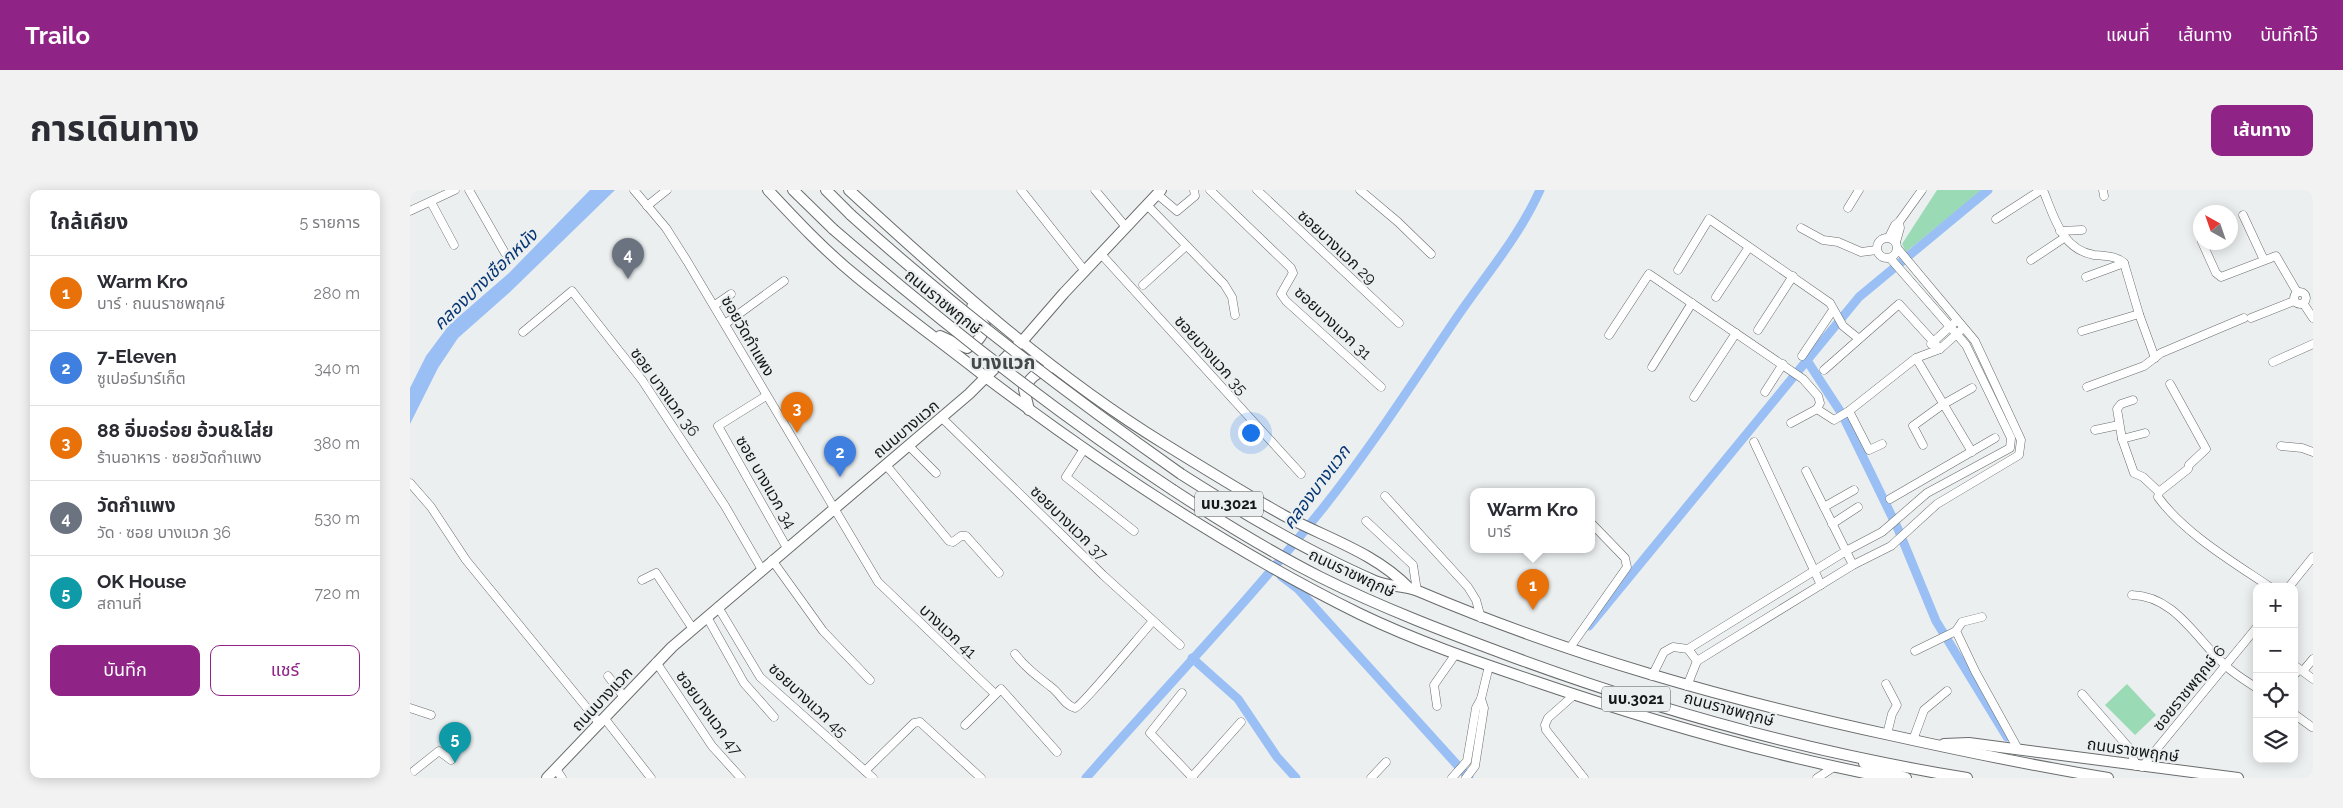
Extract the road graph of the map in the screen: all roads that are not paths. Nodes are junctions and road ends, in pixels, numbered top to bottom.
1 (455, 190) edge
2 (469, 190) edge
3 (634, 190) edge
4 (667, 190) edge
5 (768, 190) edge
6 (793, 190) edge
7 (826, 190) edge
8 (849, 190) edge
9 (1021, 190) edge
10 (1096, 190) edge
11 (1194, 190) edge
12 (1210, 190) edge
13 (1257, 190) edge
14 (1360, 190) edge
15 (1859, 190) edge
16 (1922, 190) edge
17 (2042, 190) edge
18 (1159, 192) edge
19 (431, 202) junction
20 (1147, 205) junction
21 (647, 206) junction
22 (1848, 208) dead end
23 (410, 211) edge
24 (2243, 215) dead end
25 (1996, 219) dead end
26 (1126, 227) junction
27 (1801, 228) dead end
28 (2082, 230) dead end
29 (2062, 234) junction
30 (1894, 243) junction
31 (454, 245) dead end
32 (1186, 246) junction
33 (1749, 247) junction
34 (1877, 250) junction
35 (2205, 250) edge
36 (505, 253) dead end
37 (1101, 254) junction
38 (1431, 254) dead end
39 (1890, 258) junction
40 (2031, 260) dead end
41 (2264, 260) junction
42 (2124, 263) junction
43 (1678, 270) dead end
44 (1085, 271) junction
45 (1793, 276) junction
46 (2086, 277) dead end
47 (784, 281) dead end
48 (954, 284) junction
49 (1143, 285) dead end
50 (2313, 291) edge
51 (2297, 292) junction
52 (731, 294) dead end
53 (1716, 297) dead end
54 (2304, 299) junction
55 (2294, 301) junction
56 (1692, 303) junction
57 (715, 305) junction
58 (1835, 313) junction
59 (2139, 314) junction
60 (1235, 315) dead end
61 (2313, 318) edge
62 (1957, 320) junction
63 (725, 324) junction
64 (919, 324) junction
65 (1399, 324) dead end
66 (1950, 327) junction
67 (1964, 328) junction
68 (1758, 330) dead end
69 (2082, 331) dead end
70 (523, 332) dead end
71 (1736, 333) junction
72 (1957, 334) junction
73 (1609, 335) dead end
74 (1860, 339) junction
75 (1933, 341) junction
76 (1021, 342) junction
77 (2313, 344) edge
78 (1940, 349) junction
79 (1927, 353) junction
80 (1802, 356) dead end
81 (1916, 358) junction
82 (2155, 358) junction
83 (2274, 362) dead end
84 (1783, 364) junction
85 (1652, 367) dead end
86 (1057, 369) junction
87 (1824, 370) dead end
88 (986, 377) junction
89 (2170, 384) dead end
90 (1381, 387) dead end
91 (2087, 387) dead end
92 (1972, 388) dead end
93 (1765, 392) dead end
94 (766, 396) junction
95 (1694, 397) dead end
96 (2133, 400) dead end
97 (1942, 405) junction
98 (1817, 409) junction
99 (1029, 410) junction
100 (1848, 411) junction
101 (942, 418) junction
102 (1791, 423) dead end
103 (2120, 425) junction
104 (2095, 430) dead end
105 (2145, 433) dead end
106 (1995, 438) dead end
107 (2122, 439) junction
108 (1754, 442) dead end
109 (1882, 444) dead end
110 (1923, 444) dead end
111 (909, 446) junction
112 (2281, 446) dead end
113 (1084, 449) junction
114 (1972, 452) junction
115 (2313, 452) edge
116 (886, 465) junction
117 (1806, 471) dead end
118 (936, 473) dead end
119 (1301, 474) dead end
120 (410, 483) edge
121 (1854, 490) dead end
122 (2160, 492) junction
123 (1385, 496) dead end
124 (1890, 499) dead end
125 (1824, 507) junction
126 (1858, 508) dead end
127 (834, 509) junction
128 (1366, 521) dead end
129 (1832, 524) junction
130 (1595, 527) edge
131 (1134, 531) dead end
132 (787, 548) junction
133 (1846, 551) junction
134 (2313, 557) edge
135 (772, 560) junction
136 (1853, 565) junction
137 (761, 568) junction
138 (1815, 571) junction
139 (999, 573) dead end
140 (642, 580) dead end
141 (2264, 583) edge
142 (2292, 583) edge
143 (1822, 585) junction
144 (1413, 589) junction
145 (2132, 595) dead end
146 (718, 607) junction
147 (707, 617) junction
148 (1982, 617) dead end
149 (1481, 618) junction
150 (1153, 621) junction
151 (692, 629) junction
152 (1956, 631) junction
153 (2253, 634) edge
154 (1180, 645) dead end
155 (1569, 649) junction
156 (1688, 649) junction
157 (1915, 651) dead end
158 (1015, 654) dead end
159 (1455, 655) junction
160 (2313, 659) edge
161 (1697, 661) junction
162 (656, 662) junction
163 (1489, 666) junction
164 (2225, 666) junction
165 (2298, 670) edge
166 (2298, 672) edge
167 (608, 676) dead end
168 (1652, 676) junction
169 (2313, 679) edge
170 (870, 680) dead end
171 (1886, 684) dead end
172 (2253, 685) edge
173 (1687, 686) junction
174 (1947, 690) dead end
175 (1182, 693) dead end
176 (995, 694) junction
177 (2082, 694) dead end
178 (1574, 695) junction
179 (624, 697) junction
180 (1481, 699) junction
181 (1438, 706) dead end
182 (410, 708) edge
183 (431, 715) dead end
184 (774, 717) dead end
185 (2298, 717) edge
186 (602, 722) junction
187 (1241, 722) dead end
188 (965, 724) dead end
189 (2312, 727) edge
190 (1887, 734) junction
191 (1913, 740) junction
192 (1935, 745) junction
193 (1826, 749) junction
194 (2018, 749) junction
195 (1057, 752) dead end
196 (450, 760) dead end
197 (1386, 762) dead end
198 (2139, 766) junction
199 (1834, 767) junction
200 (865, 771) junction
201 (410, 774) edge
202 (559, 774) edge
203 (1455, 775) edge
204 (547, 778) edge
205 (651, 778) edge
206 (741, 778) edge
207 (874, 778) edge
208 (981, 778) edge
209 (1192, 778) edge
210 (1370, 778) edge
211 (1466, 778) edge
212 (1584, 778) edge
213 (1817, 778) edge
214 (1890, 778) edge
215 (1906, 778) edge
216 (1967, 778) edge
217 (2108, 778) edge
218 (2238, 778) edge

1 - 19 street
2 - 36 street
3 - 21 street, ซอยวัดกำแพง
4 - 21 street
5 - 64 main road, ถนนราชพฤกษ์ / นบ.3021
6 - 193 main road, ถนนราชพฤกษ์ / นบ.3021, bridge
7 - 144 main road, ถนนราชพฤกษ์ / นบ.3021, bridge
8 - 48 main road, ถนนราชพฤกษ์ / นบ.3021
9 - 44 street
10 - 26 street
11 - 18 street
12 - 90 street, ซอยบางแวก 31
13 - 65 street, ซอยบางแวก 29
14 - 38 street
15 - 22 street
16 - 30 street
17 - 25 street
17 - 29 street
18 - 20 main road, ถนนบางแวก
19 - 23 street
19 - 31 street
20 - 26 main road, ถนนบางแวก
20 - 32 street
21 - 57 street, ซอยวัดกำแพง
24 - 41 street
26 - 37 main road, ถนนบางแวก
27 - 34 street
28 - 29 street
29 - 40 street
29 - 42 street
30 - 34 street
30 - 39 street
30 - 62 street
32 - 49 street
32 - 60 street
33 - 43 street
33 - 45 street
33 - 53 street
34 - 39 street
35 - 41 street
37 - 44 main road, ถนนบางแวก
37 - 119 street, ซอยบางแวก 35
39 - 66 street
41 - 51 street
42 - 46 street
42 - 59 street
44 - 76 main road, ถนนบางแวก
45 - 58 street
45 - 68 street
47 - 63 street
48 - 64 main road
48 - 76 main road, ถนนราชพฤกษ์ / นบ.3021
50 - 54 street
51 - 54 street
51 - 55 street
52 - 57 street
54 - 55 street
54 - 61 street
55 - 82 street
56 - 71 street
56 - 73 street
56 - 85 street
57 - 63 street, ซอยวัดกำแพง
58 - 74 street
58 - 80 street
59 - 69 street
59 - 82 street
62 - 66 street
62 - 67 street
63 - 94 street, ซอยวัดกำแพง
64 - 88 main road, ถนนราชพฤกษ์ / นบ.3021
66 - 72 street
66 - 75 street
67 - 72 street
67 - 136 street
70 - 137 street, ซอย บางแวก 36
71 - 84 street
71 - 95 street
72 - 78 street
72 - 133 street
74 - 75 street
74 - 87 street
75 - 78 street
75 - 79 street
76 - 86 main road, ถนนราชพฤกษ์ / นบ.3021
76 - 88 main road, ถนนบางแวก
77 - 83 street
78 - 79 street
79 - 81 street
81 - 97 street
81 - 100 street
82 - 91 street
84 - 93 street
84 - 98 street
86 - 99 main road
86 - 144 main road, ถนนราชพฤกษ์ / นบ.3021
88 - 99 main road, ถนนราชพฤกษ์ / นบ.3021
88 - 101 main road, ถนนบางแวก
89 - 122 street
92 - 97 street
94 - 127 street, ซอยวัดกำแพง
94 - 132 street, ซอย บางแวก 34
96 - 103 street
97 - 110 street
97 - 114 street
98 - 100 street
98 - 102 street
99 - 113 main road, ถนนราชพฤกษ์ / นบ.3021
100 - 109 street
101 - 111 main road, ถนนบางแวก
101 - 150 street, ซอยบางแวก 37
103 - 104 street
103 - 107 street
105 - 107 street
106 - 114 street
107 - 122 street
108 - 138 street
111 - 116 main road, ถนนบางแวก
111 - 118 street
112 - 115 street
113 - 131 street
113 - 159 main road, ถนนราชพฤกษ์ / นบ.3021
114 - 124 street
116 - 127 main road, ถนนบางแวก
116 - 139 street
117 - 125 street
120 - 186 street
121 - 125 street
122 - 141 street
123 - 149 street
125 - 129 street
126 - 129 street
127 - 132 main road, ถนนบางแวก
127 - 176 street, บางแวก 41
128 - 144 street
129 - 133 street
130 - 155 street
132 - 135 main road, ถนนบางแวก
133 - 136 street
133 - 138 street
134 - 142 street
135 - 137 main road, ถนนบางแวก
135 - 170 street
136 - 143 street
137 - 146 main road, ถนนบางแวก
138 - 143 street
138 - 156 street
140 - 151 street
143 - 161 street
144 - 149 main road, ถนนราชพฤกษ์ / นบ.3021
145 - 164 street
146 - 147 main road, ถนนบางแวก
146 - 200 street, ซอยบางแวก 45
147 - 151 main road, ถนนบางแวก
147 - 184 street
148 - 152 street
149 - 155 main road, ถนนราชพฤกษ์ / นบ.3021
150 - 154 street, ซอยบางแวก 37
150 - 158 street
151 - 162 main road, ถนนบางแวก
152 - 157 street
152 - 194 street
153 - 164 street, ซอยราชพฤกษ์ 6
155 - 168 main road, ถนนราชพฤกษ์ / นบ.3021
156 - 161 street
156 - 168 street
159 - 163 main road, ถนนราชพฤกษ์ / นบ.3021
159 - 181 street
160 - 165 street
161 - 173 street
162 - 179 main road, ถนนบางแวก
162 - 206 street, ซอยบางแวก 47
163 - 178 main road, ถนนราชพฤกษ์ / นบ.3021
163 - 180 street
164 - 172 street
164 - 198 street, ซอยราชพฤกษ์ 6
166 - 169 street
167 - 179 street
168 - 173 main road, ถนนราชพฤกษ์ / นบ.3021
171 - 190 street
173 - 190 main road, ถนนราชพฤกษ์ / นบ.3021
174 - 191 street
175 - 209 street
176 - 188 street
176 - 195 street, บางแวก 41
177 - 198 street
178 - 199 main road, ถนนราชพฤกษ์ / นบ.3021
178 - 212 street
179 - 186 main road, ถนนบางแวก
180 - 203 street
180 - 211 street
182 - 183 street
185 - 189 street
186 - 202 main road, ถนนบางแวก
186 - 205 street
187 - 209 street
190 - 191 main road, ถนนราชพฤกษ์ / นบ.3021
191 - 192 main road, ถนนราชพฤกษ์ / นบ.3021
192 - 194 main road, ถนนราชพฤกษ์ / นบ.3021
192 - 217 main road, ถนนราชพฤกษ์ / นบ.3021
193 - 215 main road
193 - 216 main road, ถนนราชพฤกษ์ / นบ.3021
194 - 198 main road, ถนนราชพฤกษ์ / นบ.3021
196 - 201 street
197 - 210 street
198 - 218 main road, ถนนราชพฤกษ์ / นบ.3021
199 - 213 street
199 - 214 main road, ถนนราชพฤกษ์ / นบ.3021
200 - 207 street, ซอยบางแวก 45
200 - 208 street
202 - 204 main road, ถนนบางแวก

